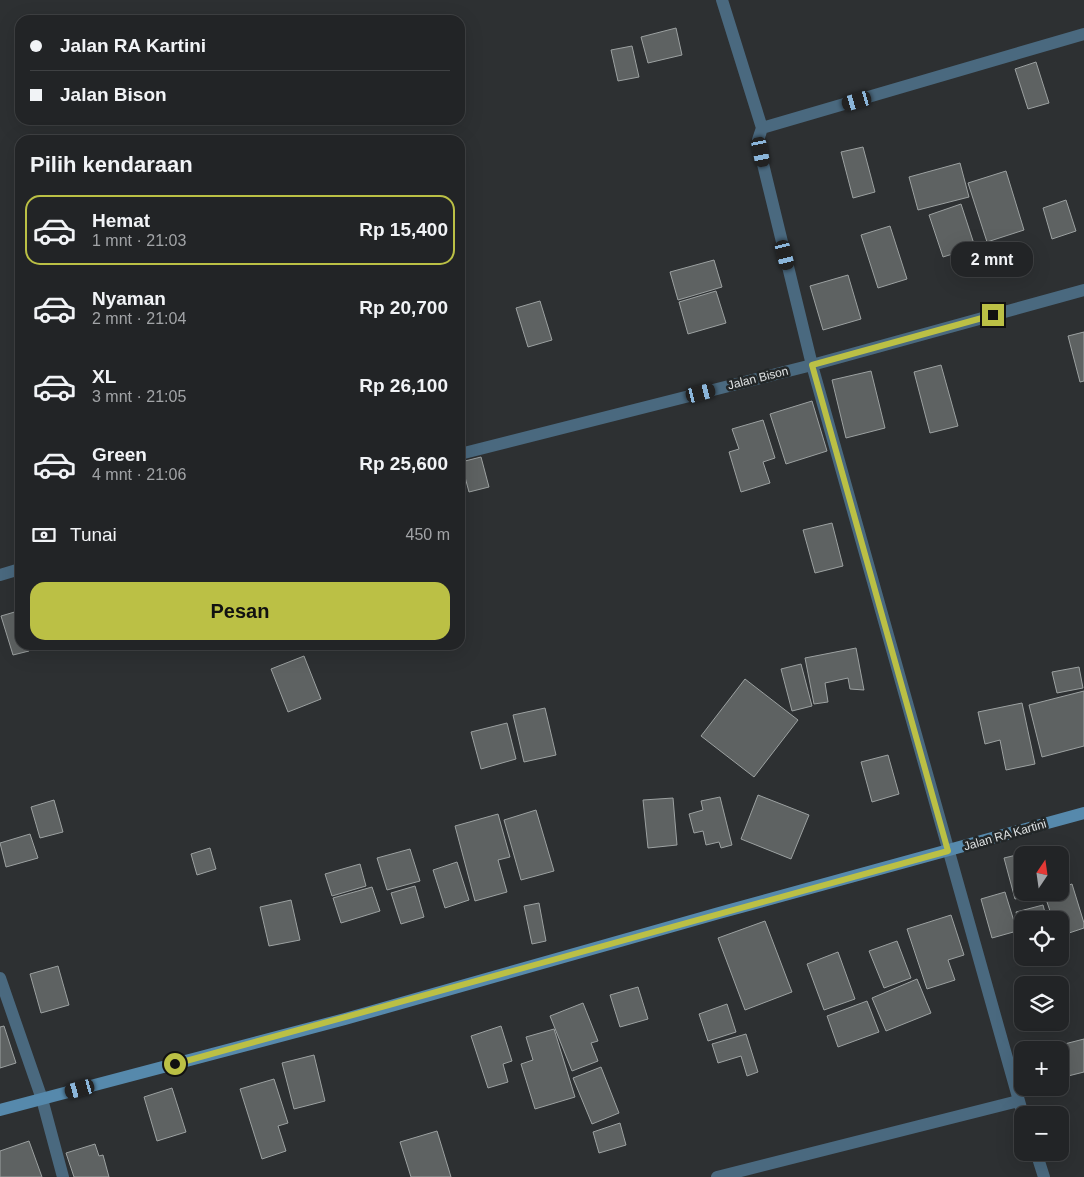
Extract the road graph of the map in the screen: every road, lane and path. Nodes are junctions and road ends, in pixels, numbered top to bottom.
1 (722, 0) edge
2 (1084, 34) edge
3 (762, 128) junction
4 (1084, 290) edge
5 (812, 365) junction
6 (465, 453) edge
7 (15, 571) edge
8 (0, 575) edge
9 (1084, 813) edge
10 (948, 851) junction
11 (0, 978) edge
12 (42, 1099) junction
13 (1018, 1102) junction
14 (1020, 1106) edge
15 (0, 1110) edge
16 (1039, 1161) edge
17 (63, 1177) edge
18 (717, 1177) edge
19 (1044, 1177) edge

1 - 3 street
2 - 3 street
3 - 5 street
4 - 5 street, Jalan Bison
5 - 6 street, Jalan Bison
5 - 10 street
7 - 8 street
9 - 10 main road, Jalan RA Kartini
10 - 12 main road, Jalan RA Kartini
10 - 13 street
11 - 12 street
12 - 15 main road, Jalan RA Kartini
12 - 17 street
13 - 14 street
13 - 18 street
16 - 19 street

